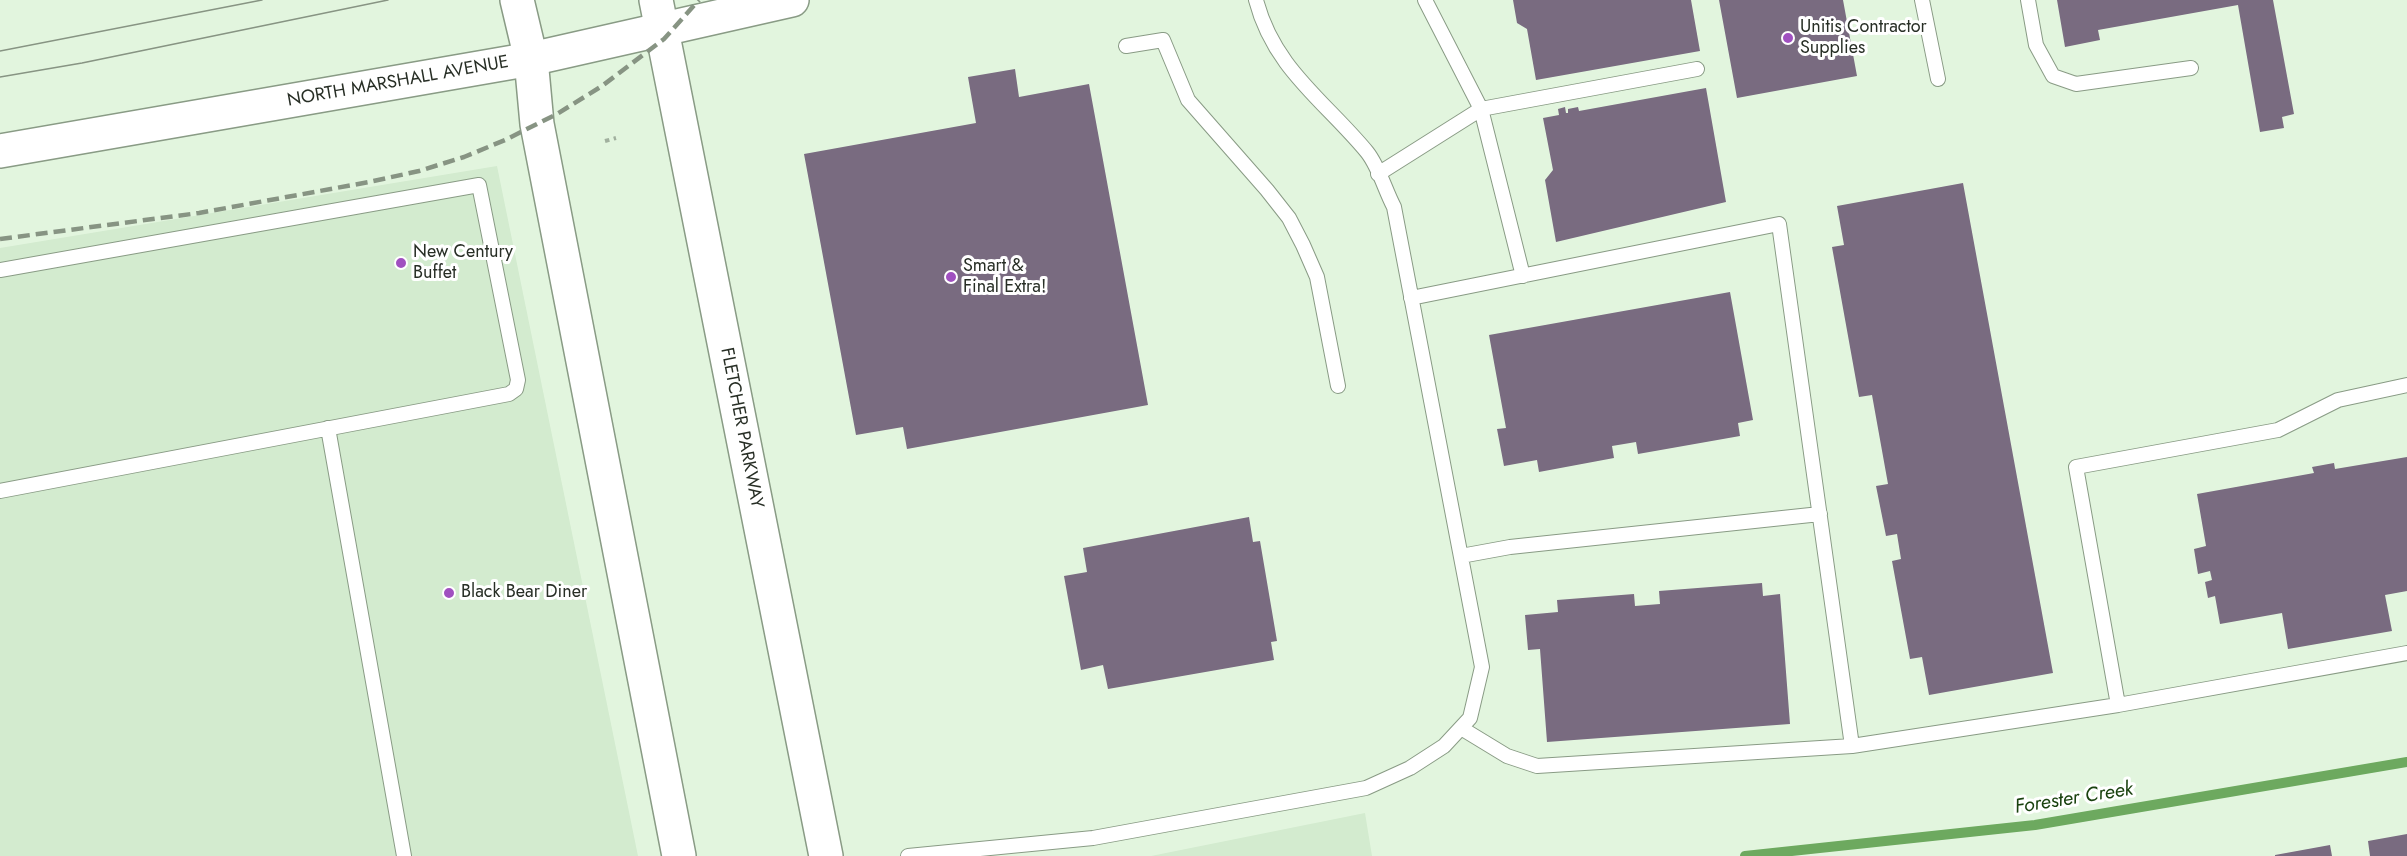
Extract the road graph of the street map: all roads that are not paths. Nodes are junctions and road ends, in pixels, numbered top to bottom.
1 (517, 0) edge
2 (792, 0) edge
3 (1256, 0) edge
4 (1425, 0) edge
5 (1922, 0) edge
6 (2028, 0) edge
7 (659, 15) edge
8 (1126, 46) dead end
9 (531, 59) junction
10 (2191, 68) dead end
11 (1698, 69) dead end
12 (1938, 79) dead end
13 (1481, 110) junction
14 (0, 151) edge
15 (1378, 174) junction
16 (0, 270) edge
17 (1523, 276) junction
18 (1411, 298) junction
19 (2407, 385) edge
20 (1338, 386) dead end
21 (328, 428) junction
22 (0, 491) edge
23 (1820, 514) junction
24 (1461, 556) junction
25 (2407, 653) edge
26 (2118, 705) junction
27 (1461, 728) junction
28 (1852, 746) junction
29 (404, 856) edge
30 (680, 856) edge
31 (826, 856) edge
32 (908, 856) edge

1 - 9 main road
2 - 7 main road, NORTH MARSHALL AVENUE
3 - 15 lane
4 - 13 lane
5 - 12 lane
6 - 10 lane
7 - 9 main road, NORTH MARSHALL AVENUE
7 - 31 main road, FLETCHER PARKWAY
8 - 20 lane
9 - 14 main road, NORTH MARSHALL AVENUE
9 - 30 main road
11 - 13 lane
13 - 15 lane
13 - 17 lane
15 - 18 lane
16 - 21 lane
17 - 18 lane
17 - 23 lane
18 - 24 lane
19 - 26 lane
21 - 22 lane
21 - 29 lane
23 - 24 lane
23 - 28 lane
24 - 27 lane
25 - 26 lane
26 - 28 lane
27 - 28 lane
27 - 32 lane

